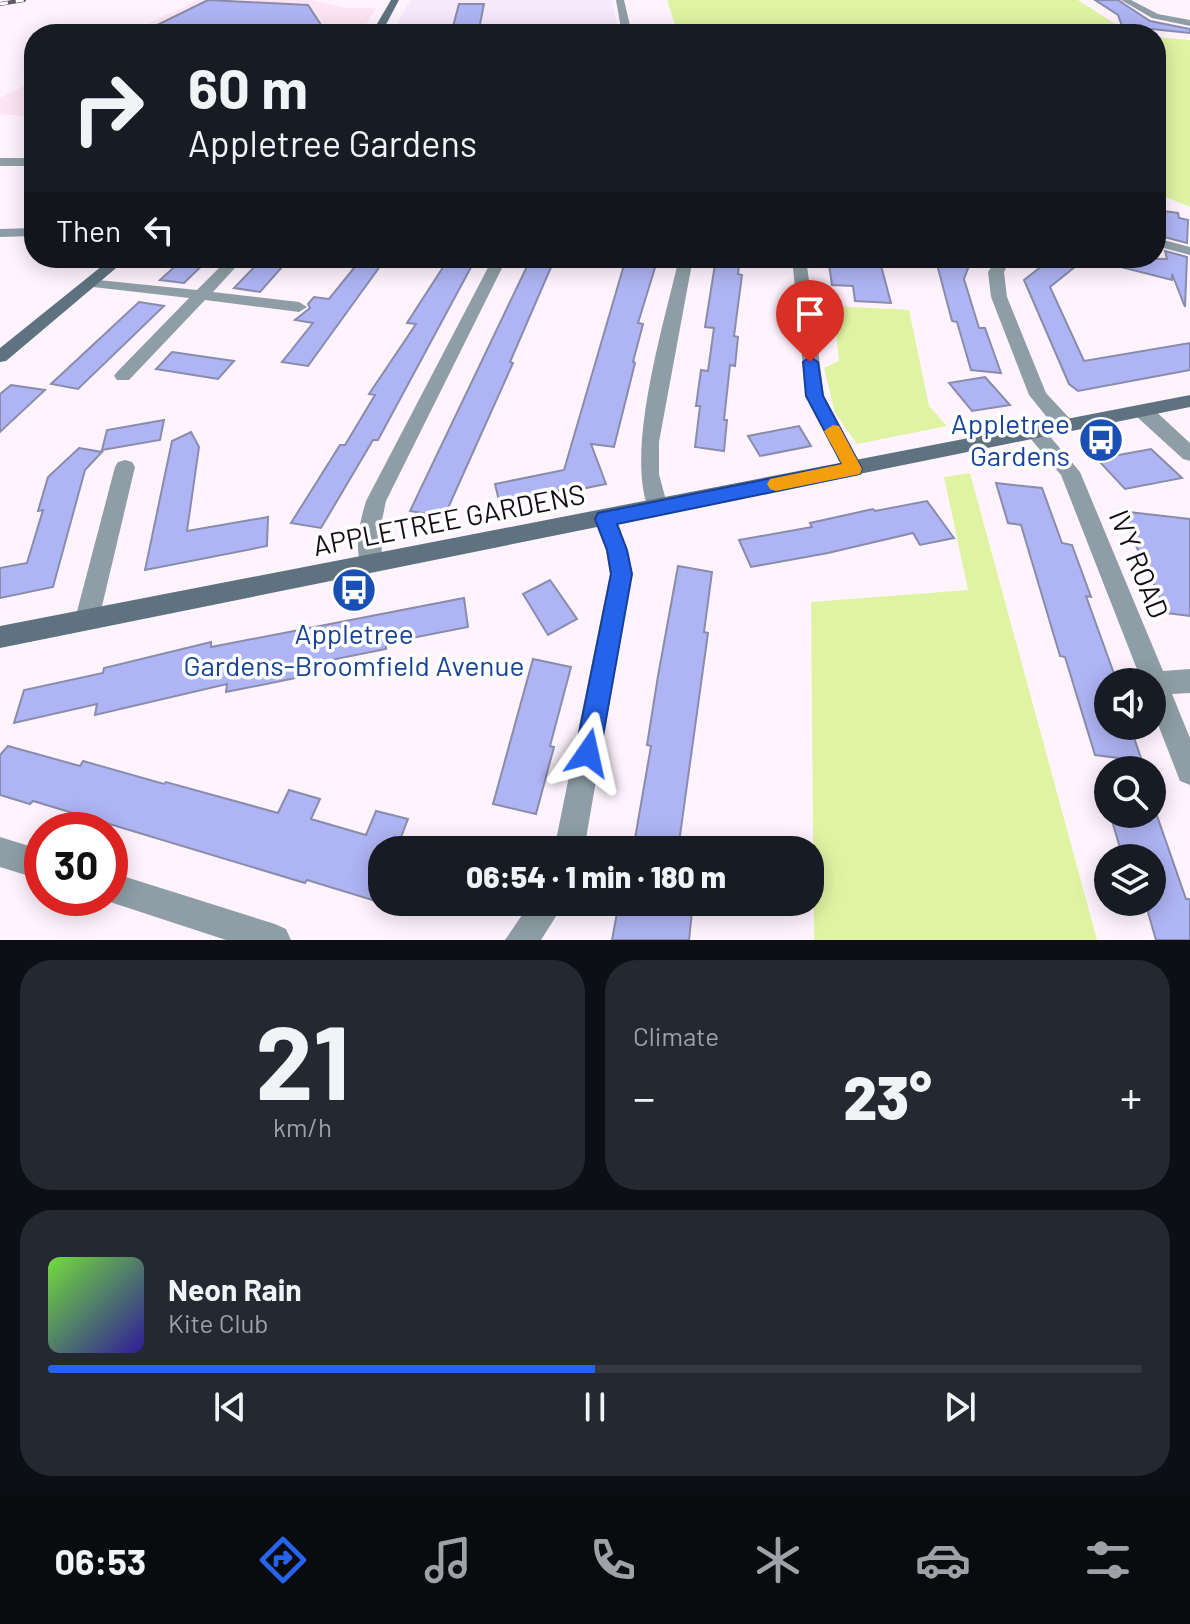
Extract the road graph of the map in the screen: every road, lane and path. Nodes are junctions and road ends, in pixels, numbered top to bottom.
1 (395, 0) edge
2 (620, 0) edge
3 (1125, 0) edge
4 (1155, 16) junction
5 (1134, 17) dead end
6 (1190, 23) edge
7 (382, 24) edge
8 (625, 24) edge
9 (0, 162) edge
10 (24, 162) edge
11 (24, 232) edge
12 (0, 233) edge
13 (1166, 245) edge
14 (1190, 251) edge
15 (109, 268) edge
16 (227, 268) edge
17 (495, 268) edge
18 (684, 268) edge
19 (800, 268) edge
20 (998, 268) edge
21 (93, 282) junction
22 (201, 295) junction
23 (299, 307) dead end
24 (0, 357) edge
25 (123, 376) dead end
26 (1190, 401) edge
27 (1143, 411) junction
28 (1065, 426) junction
29 (1035, 432) junction
30 (1190, 454) edge
31 (125, 467) dead end
32 (853, 469) junction
33 (658, 508) junction
34 (605, 519) junction
35 (371, 563) junction
36 (87, 619) junction
37 (0, 637) edge
38 (1148, 668) edge
39 (1190, 681) edge
40 (1166, 683) edge
41 (1166, 713) edge
42 (1190, 771) edge
43 (572, 836) edge
44 (0, 852) edge
45 (24, 859) edge
46 (128, 893) edge
47 (539, 916) edge
48 (275, 940) edge
49 (521, 940) edge

1 - 7 street
2 - 8 street
3 - 4 street
4 - 5 street
4 - 6 street
9 - 10 street
11 - 12 street
13 - 14 street
15 - 21 street
16 - 22 street
17 - 35 street
18 - 33 street
19 - 32 street
20 - 28 street
21 - 22 street
21 - 24 street
22 - 23 street
22 - 25 street
26 - 27 street, APPLETREE GARDENS
27 - 28 street, APPLETREE GARDENS
27 - 30 street
28 - 29 street, APPLETREE GARDENS
29 - 32 street, APPLETREE GARDENS
29 - 38 street, IVY ROAD
31 - 36 street
32 - 33 street, APPLETREE GARDENS
33 - 34 street, APPLETREE GARDENS
34 - 35 street, APPLETREE GARDENS
34 - 43 street
35 - 36 street, APPLETREE GARDENS
36 - 37 street, APPLETREE GARDENS
39 - 40 street
41 - 42 street, IVY ROAD
44 - 45 street
46 - 48 street
47 - 49 street

